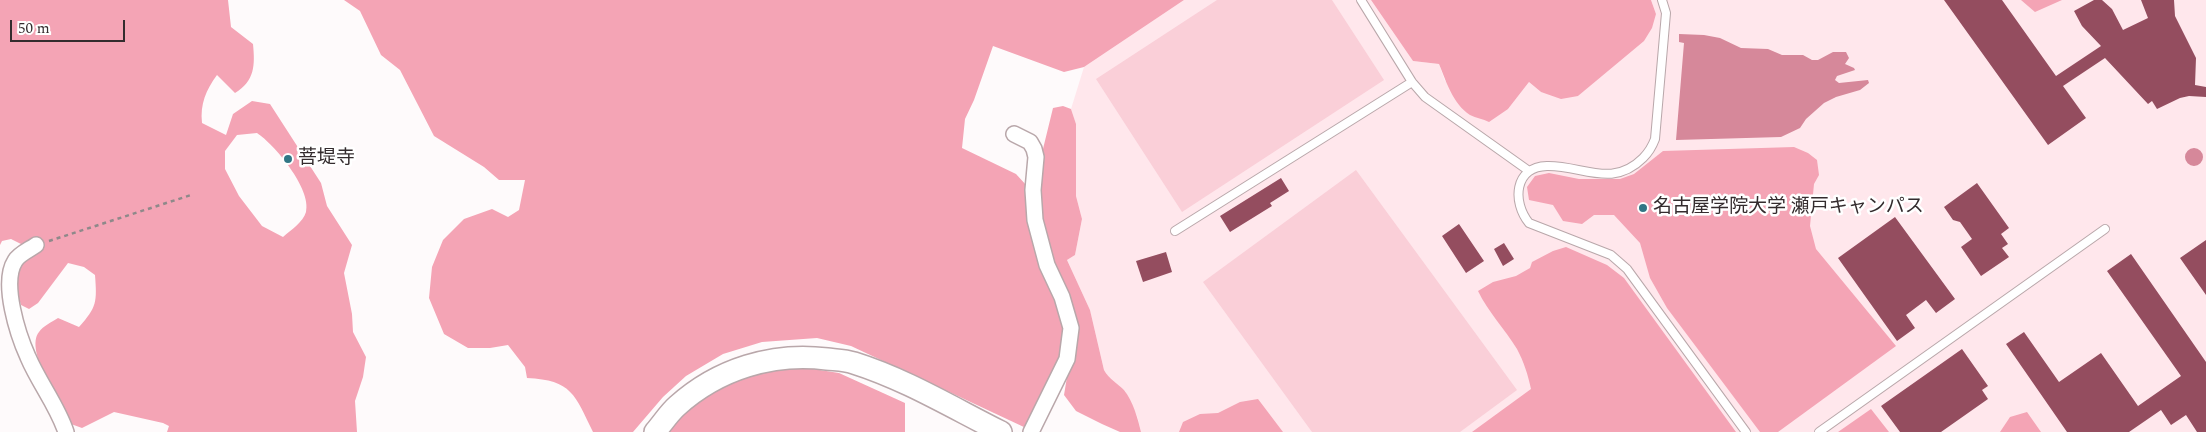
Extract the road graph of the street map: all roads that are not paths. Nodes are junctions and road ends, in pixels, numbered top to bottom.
1 (1361, 0) edge
2 (1662, 0) edge
3 (1412, 82) junction
4 (1014, 134) dead end
5 (1528, 171) junction
6 (2104, 229) dead end
7 (1175, 231) dead end
8 (36, 245) road end
9 (66, 432) edge
10 (655, 432) edge
11 (1001, 432) edge
12 (1031, 432) edge
13 (1746, 432) edge
14 (1819, 432) edge

1 - 3 lane
2 - 5 lane
3 - 5 lane
3 - 7 lane
4 - 12 street
5 - 13 lane
6 - 14 lane
8 - 9 street
10 - 11 street

